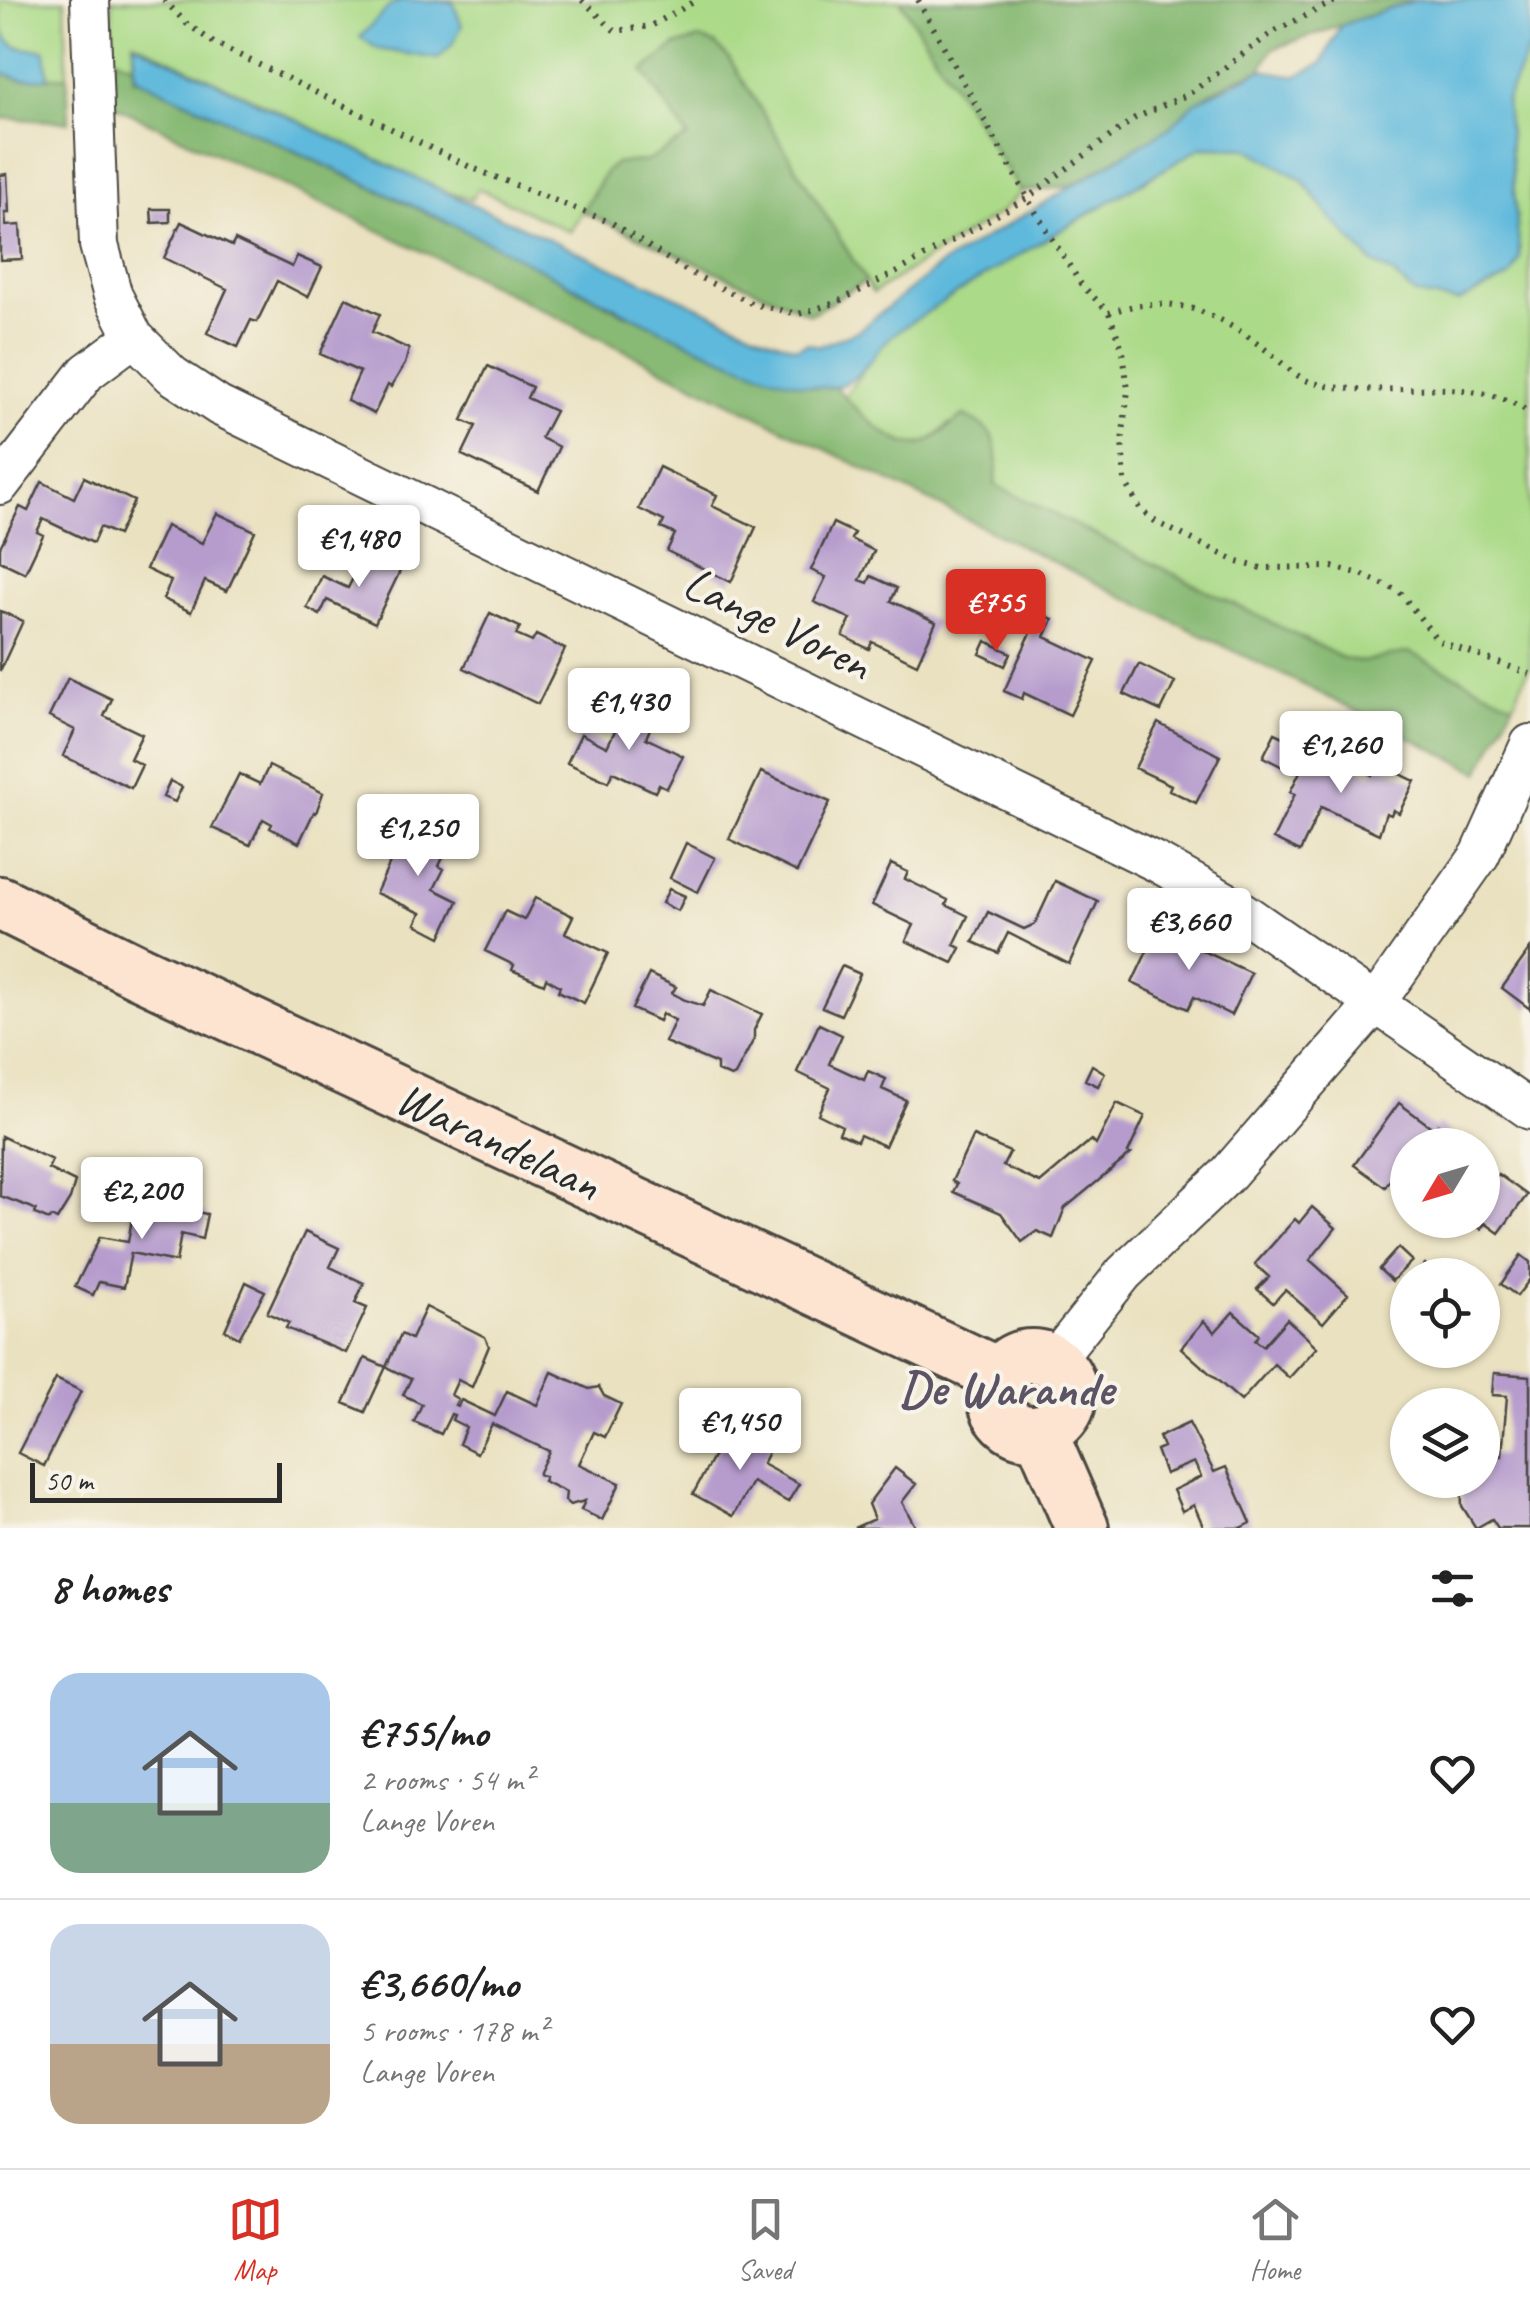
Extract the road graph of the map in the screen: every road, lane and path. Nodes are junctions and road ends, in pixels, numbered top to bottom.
1 (90, 0) edge
2 (164, 0) edge
3 (582, 0) edge
4 (697, 0) edge
5 (918, 0) edge
6 (1337, 0) edge
7 (1027, 198) junction
8 (1109, 313) junction
9 (134, 338) junction
10 (1530, 413) edge
11 (0, 485) edge
12 (1530, 674) edge
13 (1530, 744) edge
14 (0, 903) edge
15 (1375, 1004) junction
16 (1530, 1110) edge
17 (1053, 1362) junction
18 (1000, 1375) junction
19 (1040, 1431) junction
20 (1082, 1528) edge

1 - 9 street, Lange Voren
2 - 7 path
3 - 4 path
5 - 7 path
6 - 7 path
7 - 8 path
8 - 10 path
8 - 12 path
9 - 11 street
9 - 15 street, Lange Voren
13 - 15 street
14 - 18 street, Warandelaan
15 - 16 street, Lange Voren
15 - 17 street
17 - 18 street
17 - 19 street
18 - 19 street
19 - 20 street

